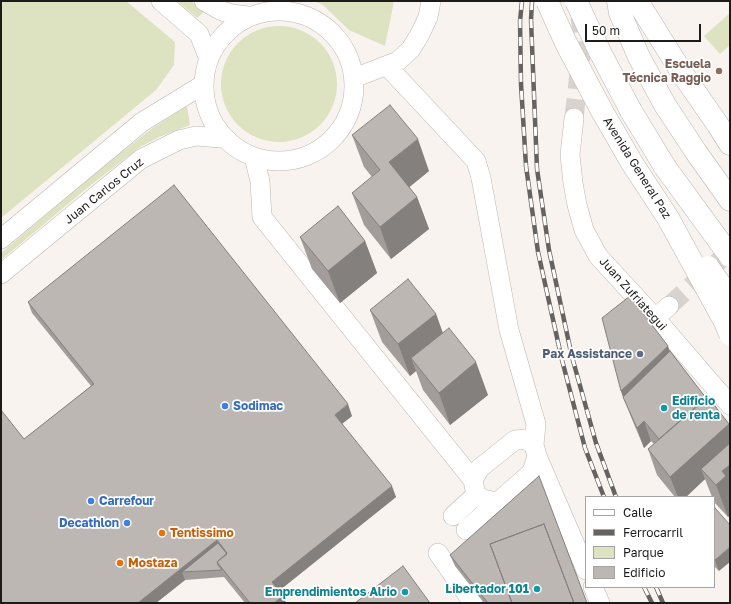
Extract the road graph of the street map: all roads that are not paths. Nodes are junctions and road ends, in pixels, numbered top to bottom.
1 (161, 1) edge
2 (204, 1) edge
3 (431, 1) edge
4 (547, 1) edge
5 (576, 1) edge
6 (618, 1) edge
7 (638, 1) edge
8 (248, 16) junction
9 (209, 59) junction
10 (387, 66) junction
11 (354, 78) junction
12 (204, 84) junction
13 (574, 118) tunnel mouth
14 (220, 138) junction
15 (730, 144) edge
16 (254, 157) junction
17 (730, 200) edge
18 (668, 218) junction
19 (1, 239) edge
20 (730, 256) edge
21 (1, 274) edge
22 (730, 298) edge
23 (669, 306) tunnel mouth
24 (655, 318) junction
25 (730, 334) edge
26 (730, 404) edge
27 (535, 450) junction
28 (475, 487) junction
29 (496, 502) junction
30 (453, 516) dead end
31 (466, 530) dead end
32 (438, 553) dead end
33 (585, 568) edge
34 (593, 588) edge
35 (473, 603) edge
36 (600, 603) edge

1 - 9 street
2 - 8 street
3 - 10 street
4 - 18 highway, Avenida General Paz, bridge
5 - 20 highway, Avenida General Paz, bridge
6 - 17 highway
7 - 15 highway
8 - 9 street
8 - 11 street
9 - 12 street
10 - 11 street
10 - 27 street
11 - 16 street
12 - 14 street
12 - 19 street
13 - 24 street, Juan Zufriategui
14 - 16 street
14 - 21 street, Juan Carlos Cruz
16 - 28 street
18 - 22 highway, bridge
18 - 25 highway, Avenida General Paz, bridge
23 - 24 street
24 - 26 street, Juan Zufriategui
27 - 28 street
27 - 29 street
27 - 33 street
28 - 29 street
28 - 30 street
29 - 31 street
32 - 35 street
34 - 36 street

